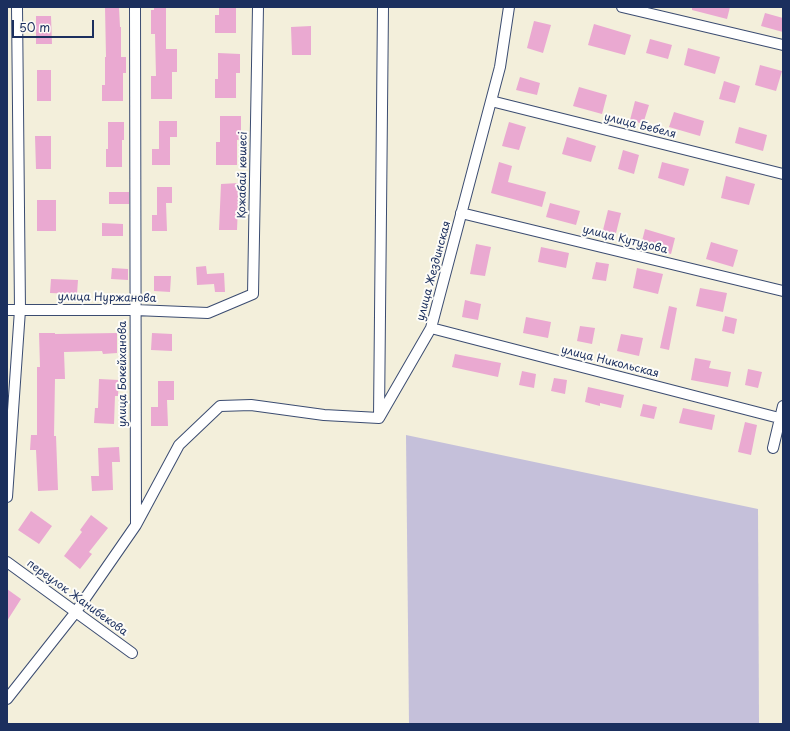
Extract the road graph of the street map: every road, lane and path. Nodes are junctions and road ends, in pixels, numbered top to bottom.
1 (17, 7) edge
2 (135, 7) edge
3 (258, 7) edge
4 (383, 7) edge
5 (509, 7) edge
6 (622, 7) edge
7 (783, 45) edge
8 (491, 101) junction
9 (783, 174) edge
10 (462, 213) junction
11 (783, 290) edge
12 (7, 310) edge
13 (20, 310) junction
14 (135, 310) junction
15 (208, 313) joint
16 (431, 328) junction
17 (783, 406) edge
18 (379, 418) junction
19 (782, 418) edge
20 (773, 448) dead end
21 (7, 497) edge
22 (136, 525) junction
23 (7, 562) edge
24 (75, 613) junction
25 (132, 653) dead end
26 (7, 699) edge

1 - 13 street
2 - 14 street, улица Бокейханова
3 - 15 street, Қожабай көшесі
4 - 18 street
5 - 8 street, улица Жездинская
6 - 7 street
8 - 9 street, улица Бебеля
8 - 10 street, улица Жездинская
10 - 11 street, улица Кутузова
10 - 16 street, улица Жездинская
12 - 13 street, улица Нуржанова
13 - 14 street, улица Нуржанова
13 - 21 street
14 - 15 street, улица Нуржанова
14 - 22 street, улица Бокейханова
16 - 18 street, улица Жездинская
16 - 19 street, улица Никольская
17 - 19 street
18 - 22 street
19 - 20 street
22 - 24 street
23 - 24 street, переулок Жанибекова
24 - 25 street, переулок Жанибекова
24 - 26 street

